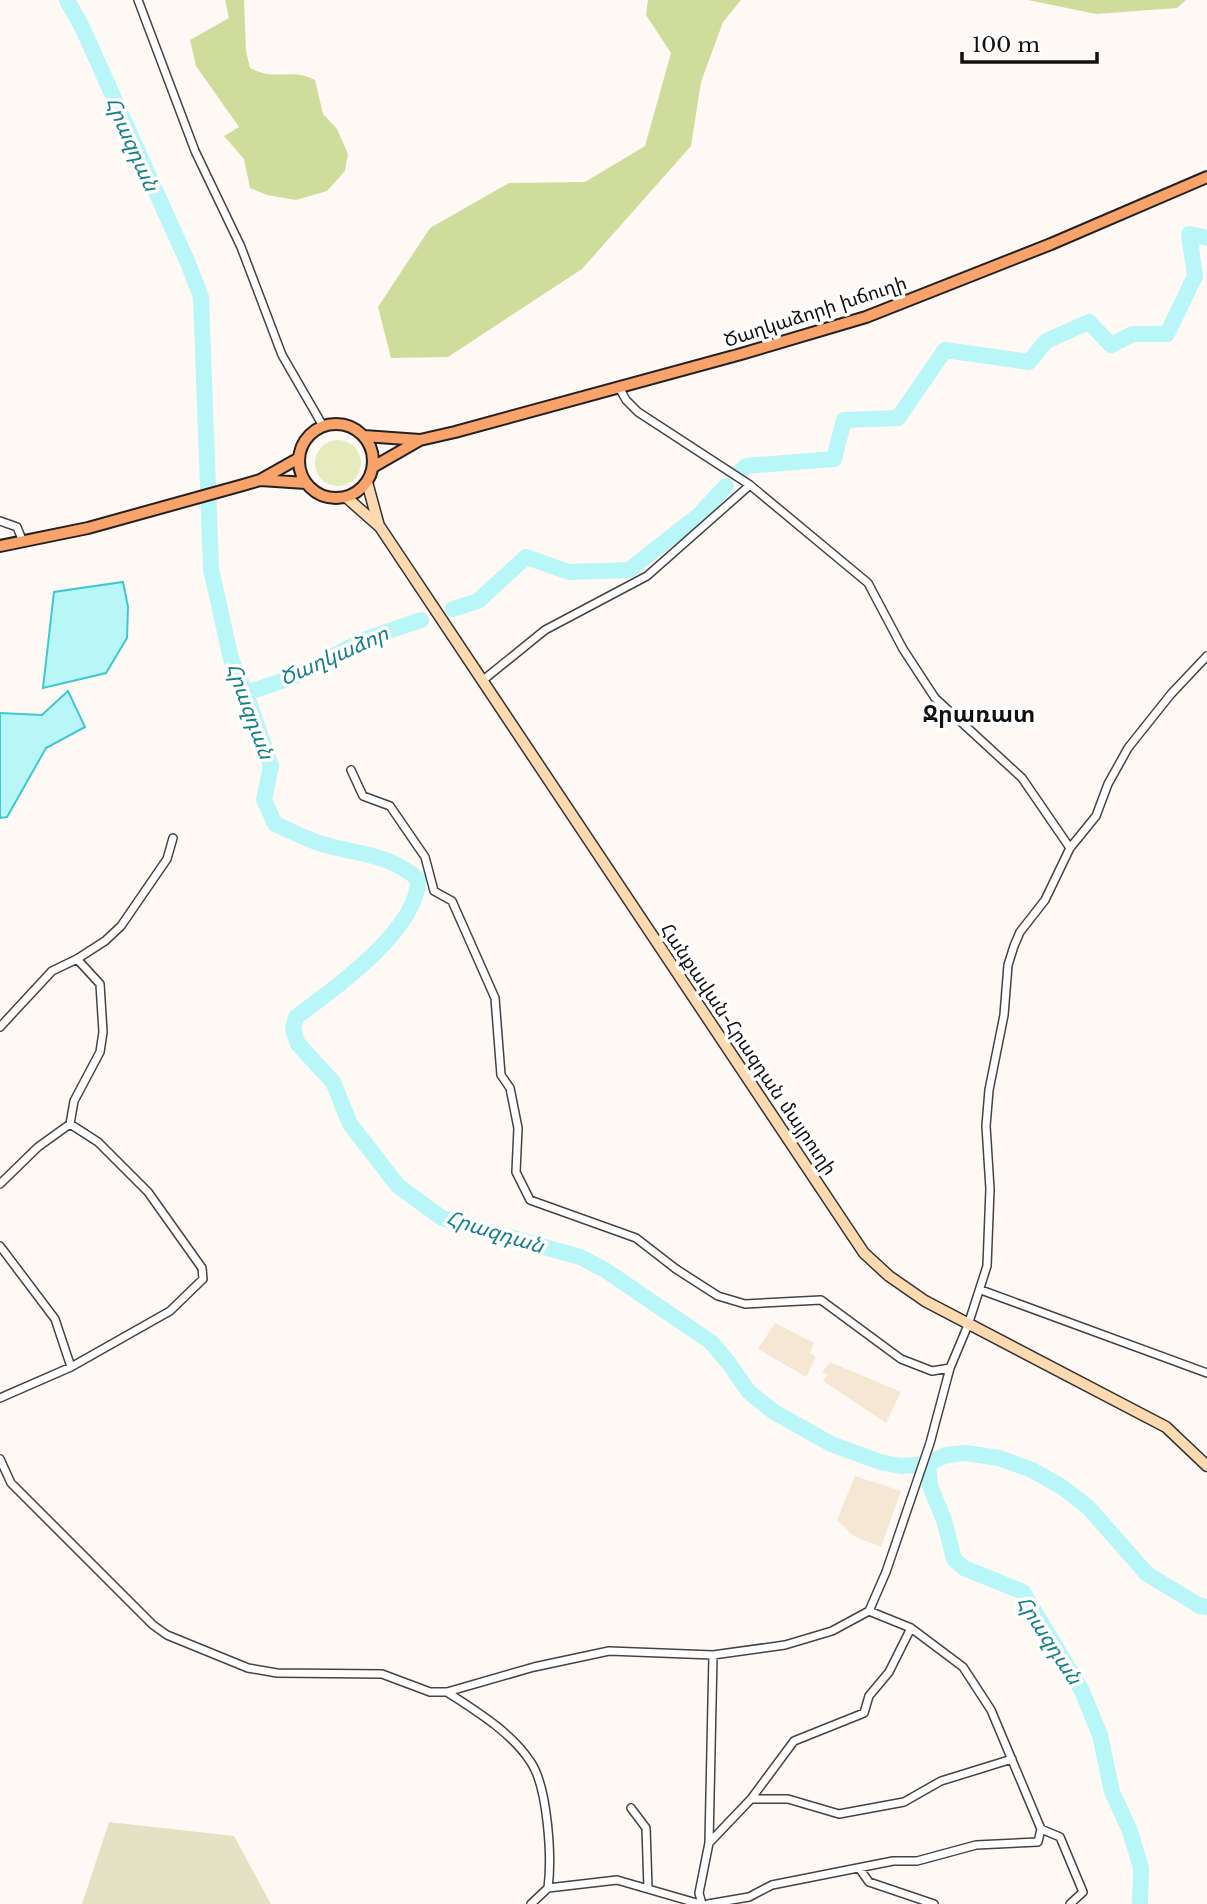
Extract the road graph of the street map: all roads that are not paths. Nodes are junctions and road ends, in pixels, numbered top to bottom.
1 (138, 0) edge
2 (1207, 177) edge
3 (619, 387) junction
4 (323, 426) junction
5 (364, 436) junction
6 (420, 440) junction
7 (299, 458) junction
8 (373, 467) junction
9 (260, 480) junction
10 (367, 482) junction
11 (306, 483) junction
12 (750, 485) junction
13 (346, 498) junction
14 (0, 521) edge
15 (380, 527) junction
16 (23, 542) junction
17 (0, 547) edge
18 (1207, 656) edge
19 (482, 681) junction
20 (351, 770) dead end
21 (173, 838) dead end
22 (1070, 848) junction
23 (77, 960) junction
24 (0, 1027) edge
25 (70, 1124) junction
26 (0, 1184) edge
27 (0, 1246) edge
28 (981, 1290) junction
29 (968, 1325) junction
30 (71, 1367) junction
31 (950, 1368) junction
32 (1207, 1373) edge
33 (0, 1398) edge
34 (0, 1459) edge
35 (1207, 1466) edge
36 (869, 1611) junction
37 (911, 1628) junction
38 (713, 1655) junction
39 (447, 1692) junction
40 (1012, 1759) junction
41 (751, 1799) junction
42 (631, 1808) dead end
43 (1041, 1829) junction
44 (709, 1843) junction
45 (859, 1868) junction
46 (548, 1888) junction
47 (648, 1888) junction
48 (531, 1904) edge
49 (701, 1904) edge
50 (708, 1904) edge
51 (934, 1904) edge
52 (1070, 1904) edge

1 - 4 street
2 - 3 main road, Ծաղկաձորի խճուղի
3 - 6 main road, Ծաղկաձորի խճուղի
3 - 12 street
4 - 5 main road
4 - 7 main road
5 - 6 main road, Ծաղկաձորի խճուղի
5 - 8 main road
6 - 8 main road, Ծաղկաձորի խճուղի
7 - 9 main road
7 - 11 main road
8 - 10 main road
9 - 11 main road
9 - 16 main road
10 - 13 main road
10 - 15 main road, Հանքավան-Հրազդան մայրուղի
11 - 13 main road
12 - 19 street
12 - 22 street
13 - 15 main road, Հանքավան-Հրազդան մայրուղի
14 - 16 street
15 - 19 main road, Հանքավան-Հրազդան մայրուղի
16 - 17 main road
18 - 22 street
19 - 29 main road, Հանքավան-Հրազդան մայրուղի
20 - 31 street
21 - 23 street
22 - 28 street
23 - 24 street
23 - 25 street
25 - 26 street
25 - 30 street
27 - 30 street
28 - 29 street
28 - 32 street
29 - 31 street
29 - 35 main road, Հանքավան-Հրազդան մայրուղի
30 - 33 street
31 - 36 street
34 - 39 street
36 - 37 street
36 - 38 street
37 - 40 street
37 - 41 street
38 - 39 street
38 - 44 street
39 - 46 street
40 - 41 street
40 - 43 street
41 - 44 street
42 - 47 street
43 - 45 street
43 - 52 street
44 - 49 street
45 - 50 street
45 - 51 street
46 - 47 street
46 - 48 street
47 - 49 street

